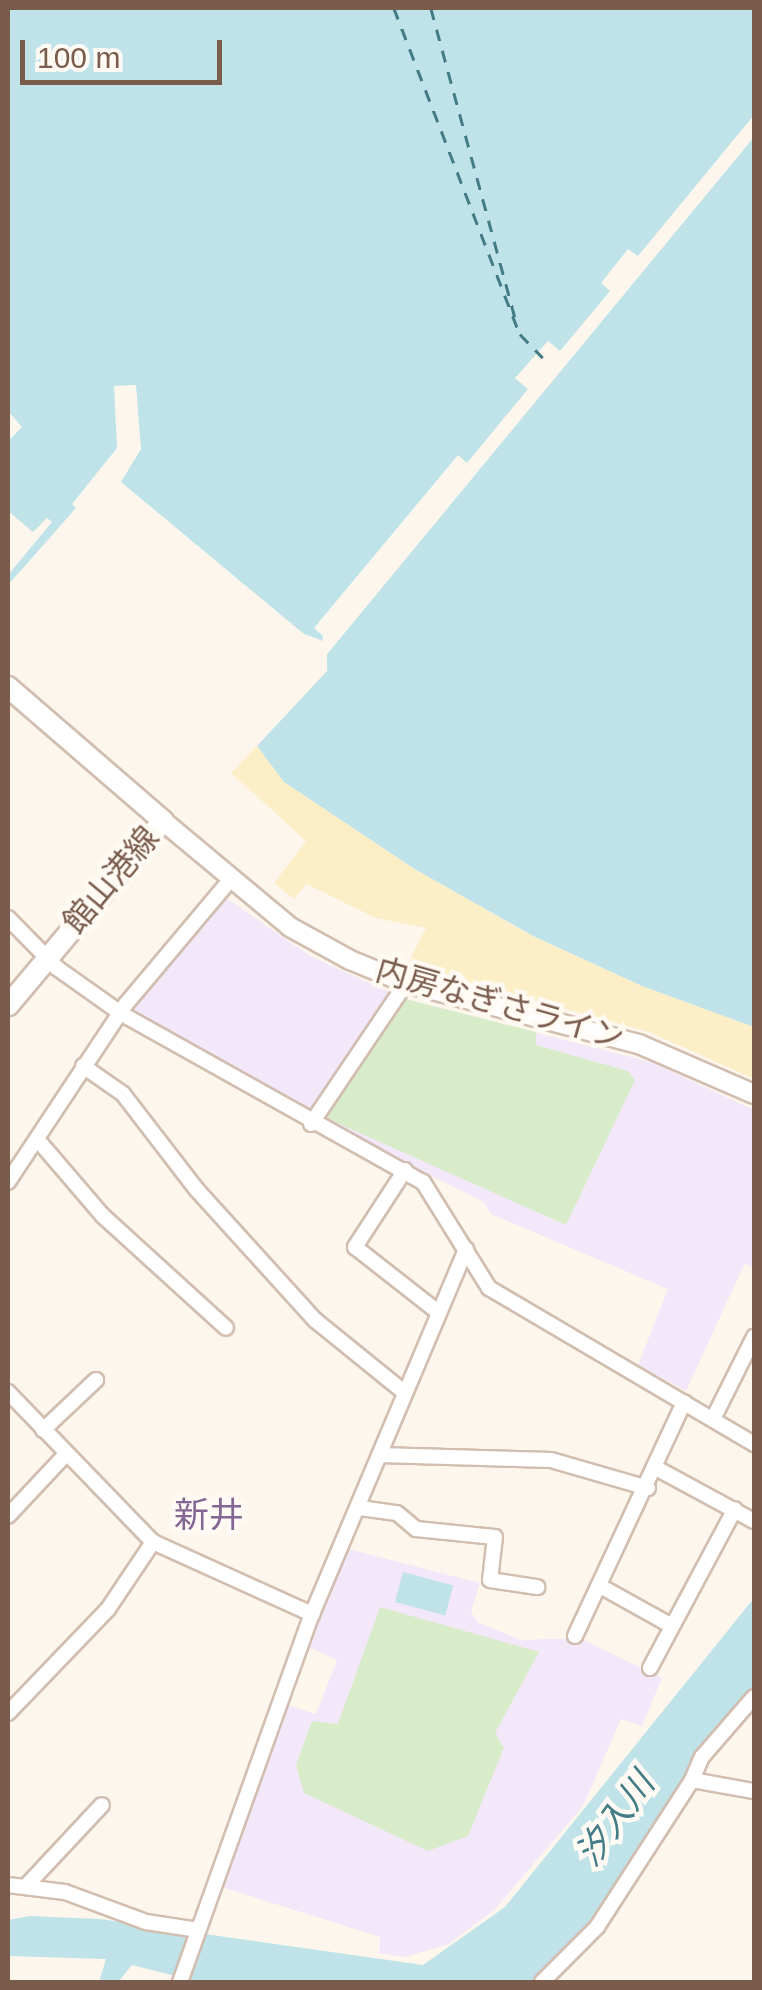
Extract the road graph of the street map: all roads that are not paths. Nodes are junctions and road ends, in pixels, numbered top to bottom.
1 (8, 688) edge
2 (163, 820) junction
3 (230, 880) junction
4 (8, 918) edge
5 (46, 957) junction
6 (406, 983) junction
7 (8, 1006) edge
8 (122, 1014) junction
9 (83, 1066) junction
10 (754, 1094) edge
11 (310, 1124) junction
12 (37, 1139) junction
13 (405, 1170) junction
14 (8, 1182) edge
15 (466, 1249) junction
16 (438, 1312) junction
17 (226, 1328) dead end
18 (754, 1337) edge
19 (96, 1380) dead end
20 (8, 1392) edge
21 (404, 1392) junction
22 (684, 1402) junction
23 (713, 1419) junction
24 (43, 1430) junction
25 (754, 1444) edge
26 (66, 1454) junction
27 (379, 1454) junction
28 (656, 1468) junction
29 (648, 1488) junction
30 (360, 1508) junction
31 (735, 1509) junction
32 (8, 1516) edge
33 (754, 1522) edge
34 (153, 1542) junction
35 (537, 1586) dead end
36 (600, 1586) junction
37 (312, 1614) junction
38 (670, 1625) junction
39 (576, 1636) dead end
40 (650, 1668) dead end
41 (754, 1697) edge
42 (8, 1713) edge
43 (692, 1780) junction
44 (754, 1791) edge
45 (102, 1805) dead end
46 (28, 1884) junction
47 (8, 1885) edge
48 (197, 1932) junction
49 (180, 1982) edge
50 (542, 1982) edge

1 - 2 main road, 館山港線
2 - 3 street, 内房なぎさライン
2 - 5 main road, 館山港線
3 - 6 street, 内房なぎさライン
3 - 8 street
4 - 5 street
5 - 7 main road, 館山港線
5 - 8 street
6 - 10 street, 内房なぎさライン
6 - 11 street
8 - 9 street
8 - 11 street
9 - 12 street
9 - 21 street
11 - 13 street
12 - 14 street
12 - 17 street
13 - 15 street
13 - 16 street
15 - 16 street
15 - 22 street
16 - 21 street
18 - 23 street
19 - 24 street
20 - 24 street
21 - 27 street
22 - 23 street
22 - 28 street
23 - 25 street
24 - 26 street
26 - 32 street
26 - 34 street
27 - 29 street
27 - 30 street
28 - 29 street
28 - 31 street
29 - 36 street
30 - 35 street
30 - 37 street
31 - 33 street
31 - 38 street
34 - 37 street
34 - 42 street
36 - 38 street
36 - 39 street
37 - 48 street
38 - 40 street
41 - 43 street
43 - 44 street
43 - 50 street
45 - 46 street
46 - 47 street
46 - 48 street
48 - 49 street

